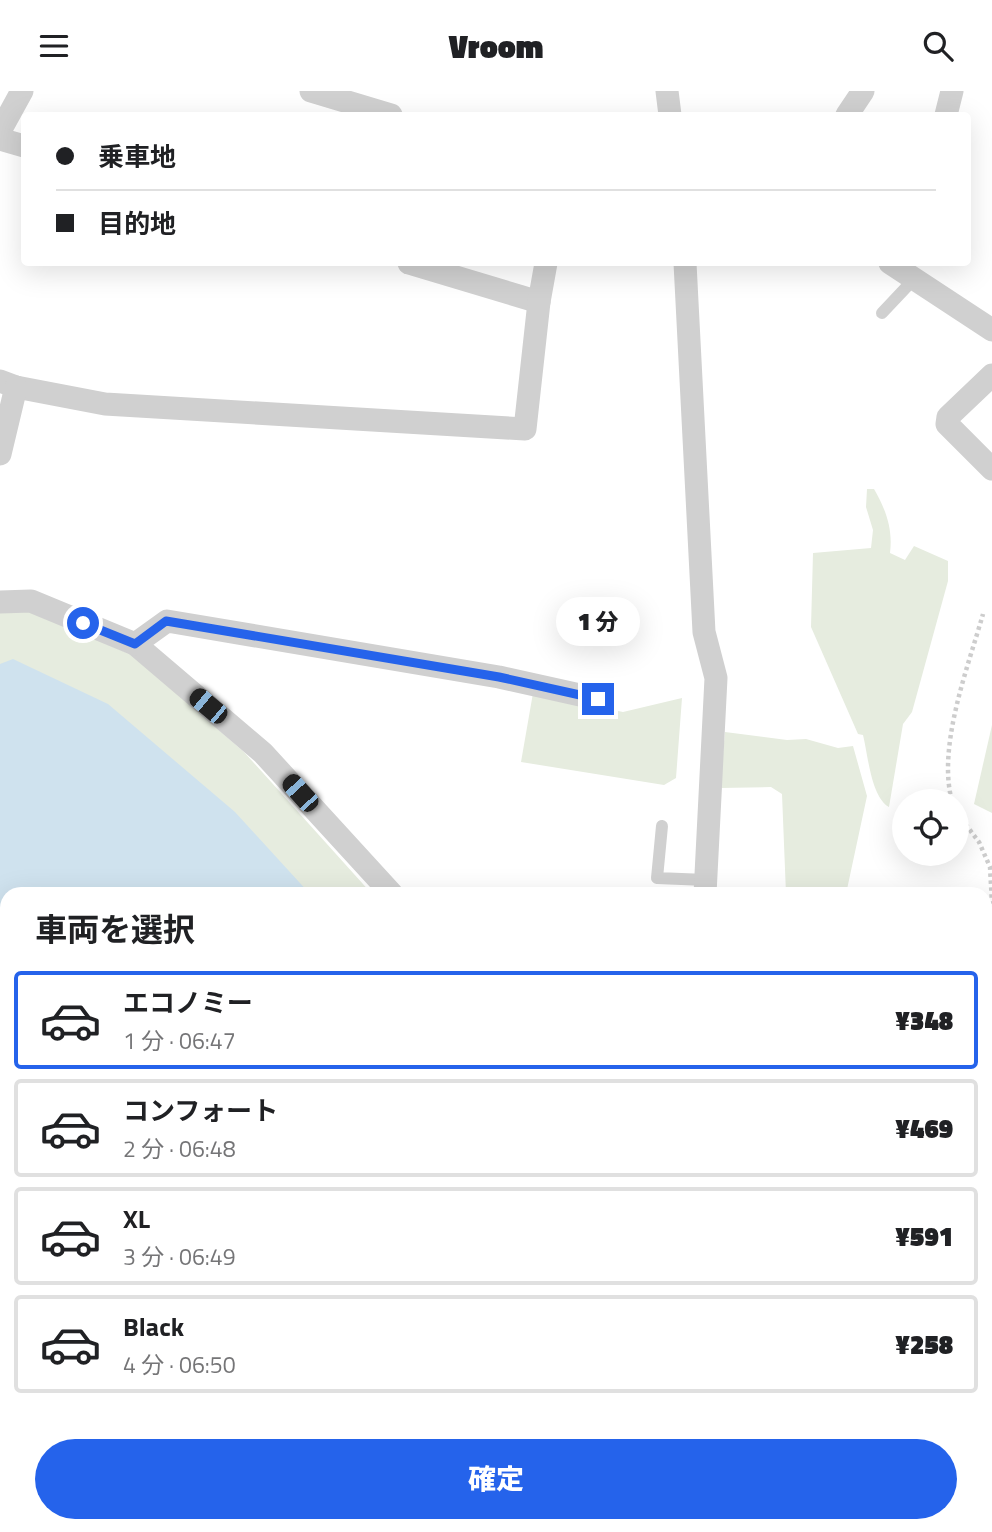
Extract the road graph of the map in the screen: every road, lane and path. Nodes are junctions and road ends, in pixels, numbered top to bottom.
1 (22, 91) edge
2 (311, 91) edge
3 (667, 91) edge
4 (863, 91) edge
5 (952, 91) edge
6 (381, 112) edge
7 (670, 112) edge
8 (849, 112) edge
9 (947, 112) edge
10 (0, 131) edge
11 (0, 139) edge
12 (21, 145) edge
13 (419, 266) edge
14 (545, 266) edge
15 (685, 266) edge
16 (905, 269) edge
17 (539, 302) junction
18 (882, 313) dead end
19 (992, 330) edge
20 (992, 375) edge
21 (8, 384) edge
22 (0, 454) edge
23 (992, 469) edge
24 (0, 602) edge
25 (983, 614) dead end
26 (135, 644) junction
27 (598, 699) dead end
28 (950, 789) edge
29 (662, 826) dead end
30 (969, 829) edge
31 (386, 887) edge
32 (706, 887) edge
33 (991, 887) edge

1 - 10 street
2 - 6 street
3 - 7 street
4 - 8 street
5 - 9 street
11 - 12 street
13 - 17 street
14 - 17 street
15 - 32 street
16 - 18 lane
16 - 19 street
17 - 21 street
20 - 23 street
21 - 22 street
24 - 26 street
25 - 28 path
26 - 27 street
26 - 31 street
29 - 32 lane
30 - 33 path

